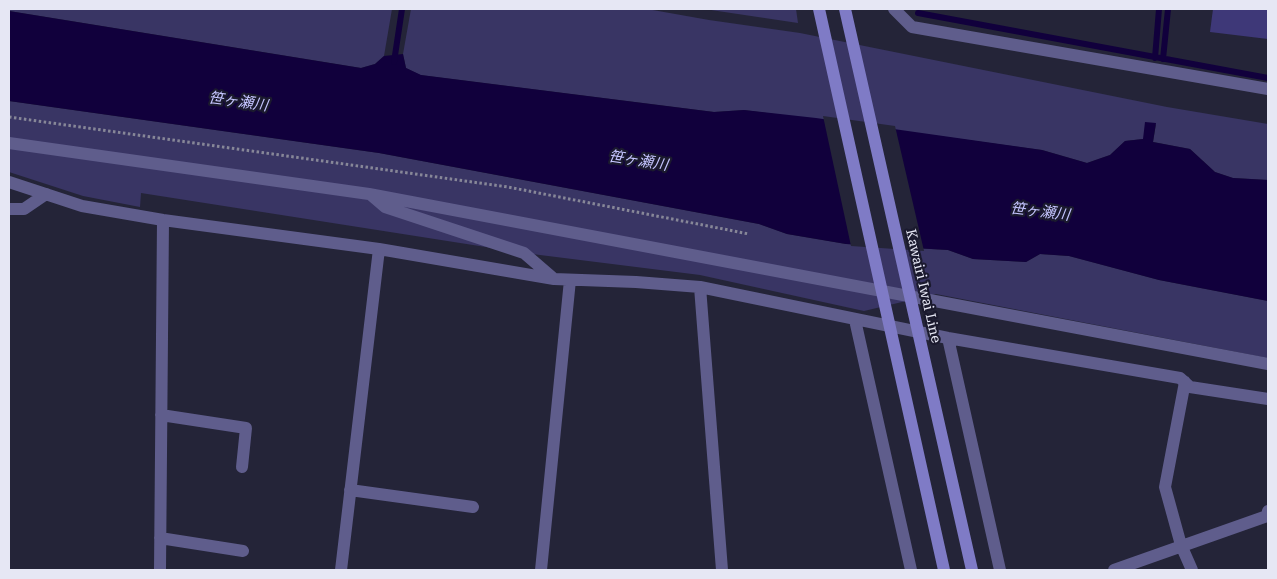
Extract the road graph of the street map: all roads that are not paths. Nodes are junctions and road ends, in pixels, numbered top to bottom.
1 (819, 9) edge
2 (845, 9) edge
3 (894, 9) edge
4 (1268, 90) edge
5 (9, 143) edge
6 (9, 182) edge
7 (46, 194) junction
8 (369, 194) junction
9 (9, 209) edge
10 (163, 220) junction
11 (379, 249) junction
12 (554, 279) junction
13 (570, 280) junction
14 (700, 287) junction
15 (855, 320) junction
16 (948, 338) junction
17 (1268, 364) edge
18 (1185, 382) junction
19 (1268, 399) edge
20 (161, 415) junction
21 (242, 467) dead end
22 (350, 490) junction
23 (473, 507) dead end
24 (1268, 511) edge
25 (160, 538) junction
26 (1182, 545) junction
27 (244, 551) dead end
28 (160, 570) edge
29 (340, 570) edge
30 (541, 570) edge
31 (722, 570) edge
32 (911, 570) edge
33 (944, 570) edge
34 (972, 570) edge
35 (1000, 570) edge
36 (1114, 570) edge
37 (1192, 570) edge

1 - 33 main road, bridge
2 - 34 main road, Kawairi Iwai Line, bridge
3 - 4 street
5 - 8 street
6 - 7 street
7 - 9 street
7 - 10 street
8 - 12 street
8 - 17 street
10 - 11 street
10 - 20 street
11 - 12 street
11 - 22 street
12 - 13 street
13 - 14 street
13 - 30 street
14 - 15 street
14 - 31 street
15 - 16 street
15 - 32 street
16 - 18 street
16 - 35 street
18 - 19 street
18 - 26 street
20 - 21 street
20 - 25 street
22 - 23 street
22 - 29 street
24 - 26 street
25 - 27 street
25 - 28 street
26 - 36 street
26 - 37 street

